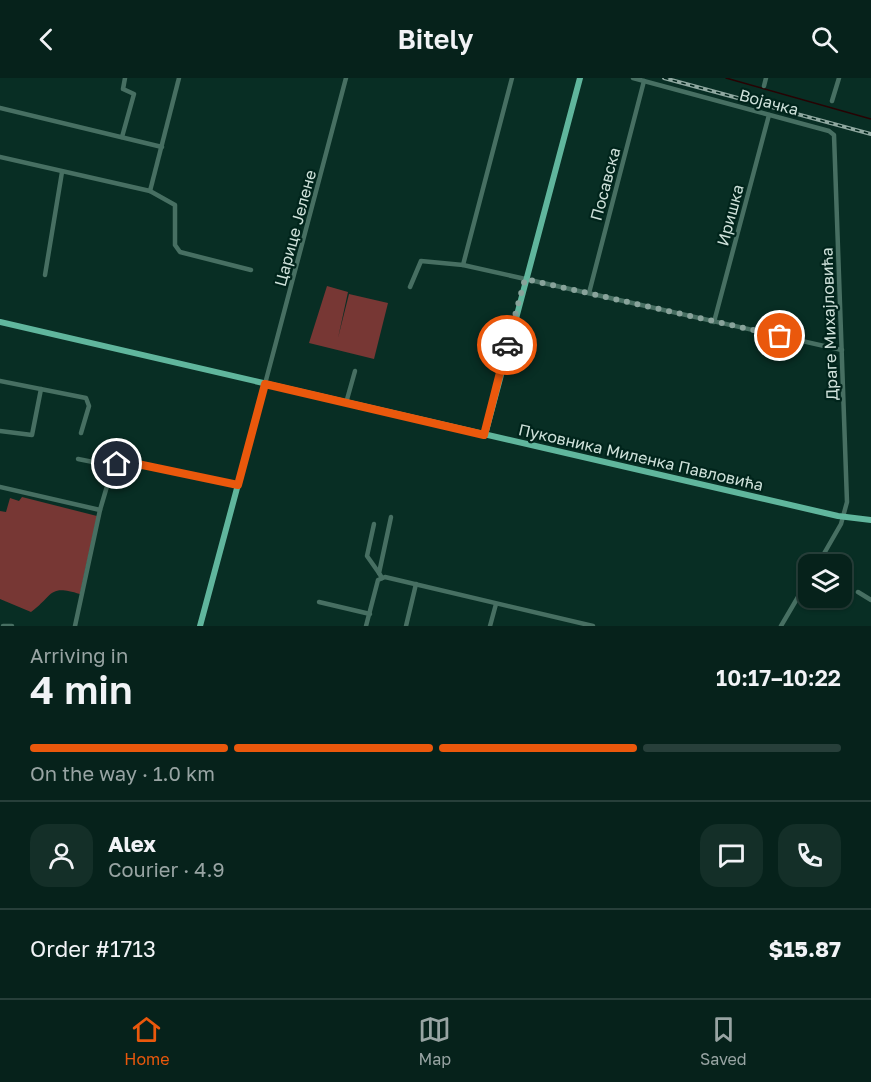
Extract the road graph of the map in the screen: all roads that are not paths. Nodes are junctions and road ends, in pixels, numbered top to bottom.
1 (125, 78) edge
2 (179, 78) edge
3 (346, 78) edge
4 (513, 78) edge
5 (580, 78) edge
6 (633, 78) edge
7 (766, 78) edge
8 (838, 78) edge
9 (644, 81) junction
10 (764, 86) dead end
11 (832, 101) dead end
12 (0, 108) edge
13 (769, 115) junction
14 (829, 131) joint
15 (122, 137) junction
16 (162, 147) junction
17 (0, 157) edge
18 (62, 172) junction
19 (150, 191) junction
20 (463, 266) junction
21 (251, 270) dead end
22 (45, 275) dead end
23 (525, 279) junction
24 (410, 287) dead end
25 (589, 293) junction
26 (0, 322) edge
27 (714, 322) junction
28 (842, 350) junction
29 (355, 371) dead end
30 (0, 381) edge
31 (265, 384) junction
32 (41, 389) junction
33 (346, 403) junction
34 (0, 431) edge
35 (81, 433) dead end
36 (484, 435) junction
37 (78, 459) dead end
38 (113, 466) junction
39 (238, 485) junction
40 (0, 487) edge
41 (100, 510) junction
42 (392, 517) dead end
43 (843, 518) junction
44 (871, 520) edge
45 (374, 524) dead end
46 (823, 554) edge
47 (380, 577) junction
48 (416, 584) junction
49 (858, 592) dead end
50 (798, 597) edge
51 (871, 600) edge
52 (319, 602) dead end
53 (496, 604) junction
54 (370, 614) junction
55 (556, 618) junction
56 (3, 626) edge
57 (12, 626) edge
58 (75, 626) edge
59 (200, 626) edge
60 (366, 626) edge
61 (406, 626) edge
62 (490, 626) edge
63 (555, 626) edge
64 (593, 626) edge
65 (781, 626) edge

1 - 15 street
2 - 16 street
3 - 31 street, Царице Јелене
4 - 20 street
5 - 23 main road
6 - 9 street, Војачка
7 - 10 street
8 - 11 street
9 - 13 street, Војачка
9 - 25 street, Посавска
12 - 15 street
13 - 14 street, Војачка
13 - 27 street, Иришка
14 - 28 street, Драге Михајловића
15 - 16 street
16 - 19 street
17 - 18 street
18 - 19 street
18 - 22 street
19 - 21 street
20 - 23 street
20 - 24 street
23 - 25 street
23 - 36 main road
25 - 27 street
26 - 31 main road, Пуковника Миленка Павловића
27 - 28 street
28 - 43 street, Драге Михајловића
29 - 33 street
30 - 32 street
31 - 33 main road, Пуковника Миленка Павловића
31 - 39 main road
32 - 34 street
32 - 35 street
33 - 36 main road, Пуковника Миленка Павловића
36 - 43 main road, Пуковника Миленка Павловића
37 - 38 street
38 - 39 street
38 - 41 street
39 - 59 main road
40 - 41 street
41 - 58 street
42 - 47 street
43 - 44 main road, Пуковника Миленка Павловића
43 - 46 street
45 - 47 street
47 - 48 street
47 - 54 street
48 - 53 street
48 - 61 street
49 - 51 street
50 - 65 street
52 - 54 street
53 - 55 street
53 - 62 street
54 - 60 street
55 - 63 street
55 - 64 street
56 - 57 street

